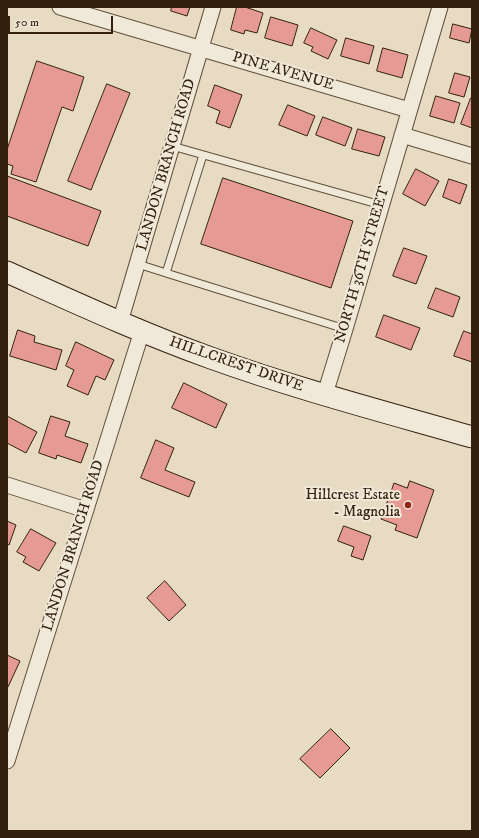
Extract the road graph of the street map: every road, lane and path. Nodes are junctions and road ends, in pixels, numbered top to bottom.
1 (60, 7) edge
2 (213, 7) edge
3 (440, 7) edge
4 (201, 48) junction
5 (409, 110) junction
6 (402, 135) junction
7 (172, 146) junction
8 (203, 155) junction
9 (472, 156) edge
10 (381, 205) junction
11 (138, 264) junction
12 (7, 272) edge
13 (166, 273) junction
14 (120, 322) junction
15 (345, 329) junction
16 (142, 331) junction
17 (325, 394) junction
18 (472, 438) edge
19 (7, 485) edge
20 (86, 510) junction
21 (12, 725) edge
22 (7, 761) edge

1 - 4 street, PINE AVENUE
2 - 4 street, LANDON BRANCH ROAD
3 - 5 street
4 - 5 street, PINE AVENUE
4 - 7 street, LANDON BRANCH ROAD
5 - 6 street
6 - 9 street
6 - 10 street, NORTH 36TH STREET
7 - 8 lane
7 - 11 street, LANDON BRANCH ROAD
8 - 10 lane
8 - 13 lane
10 - 15 street, NORTH 36TH STREET
11 - 13 lane
11 - 14 street, LANDON BRANCH ROAD
12 - 14 main road, HILLCREST DRIVE
13 - 15 lane
14 - 16 main road, HILLCREST DRIVE
15 - 17 street, NORTH 36TH STREET
16 - 17 main road, HILLCREST DRIVE
16 - 20 street, LANDON BRANCH ROAD
17 - 18 main road, HILLCREST DRIVE
19 - 20 street
20 - 21 street, LANDON BRANCH ROAD
21 - 22 street, LANDON BRANCH ROAD

